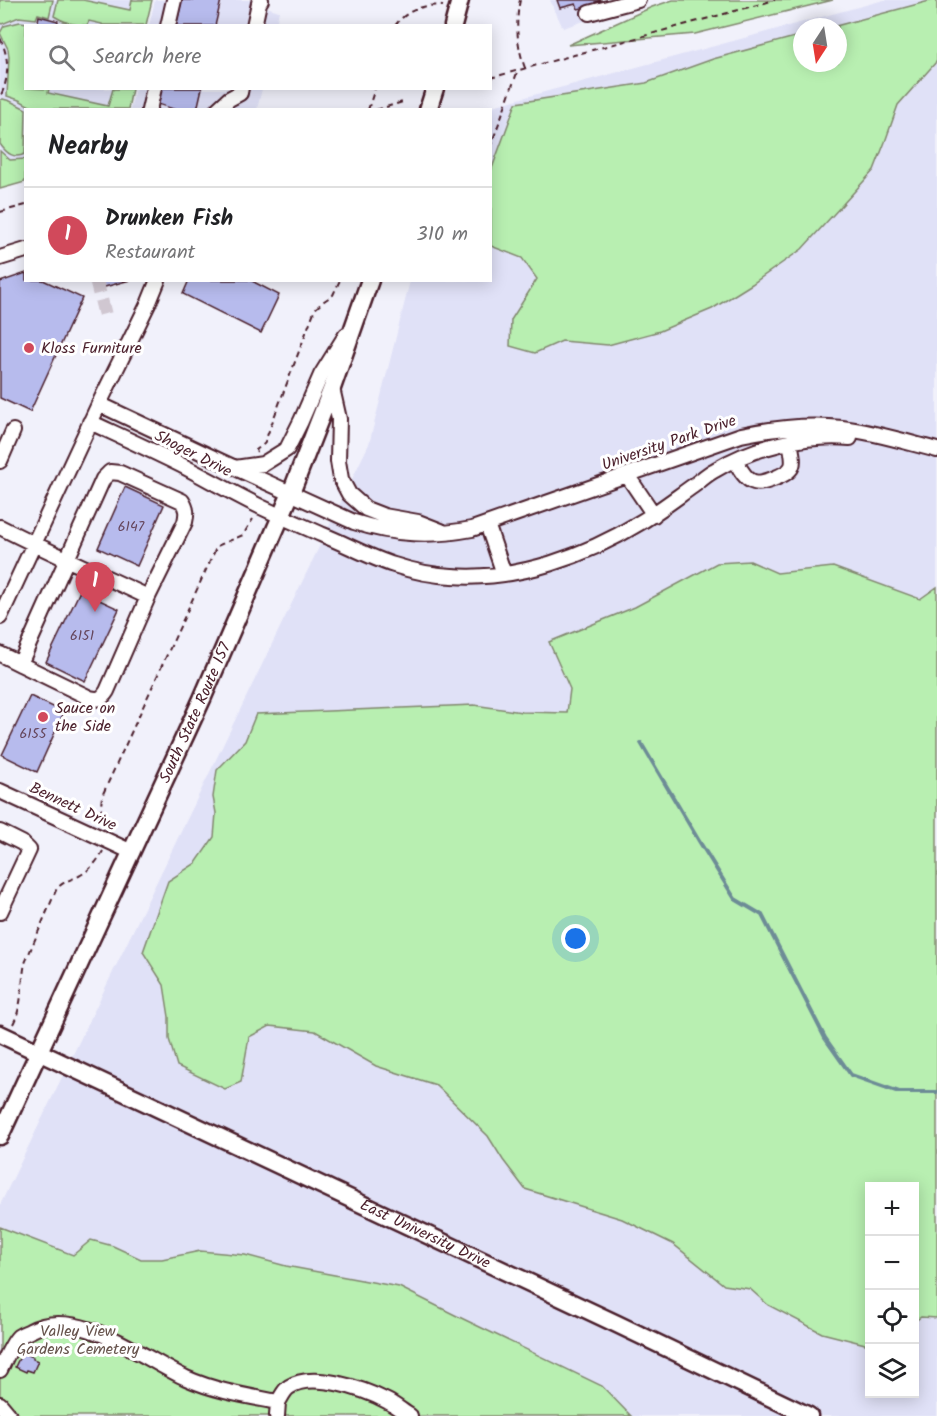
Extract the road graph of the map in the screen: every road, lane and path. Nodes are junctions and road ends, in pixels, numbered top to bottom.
1 (174, 0) edge
2 (261, 0) edge
3 (520, 0) edge
4 (638, 0) edge
5 (775, 0) edge
6 (459, 4) edge
7 (589, 13) dead end
8 (168, 24) edge
9 (254, 24) edge
10 (396, 24) edge
11 (454, 24) edge
12 (0, 38) edge
13 (525, 68) junction
14 (518, 70) junction
15 (492, 77) edge
16 (154, 90) edge
17 (241, 90) edge
18 (374, 90) edge
19 (434, 90) edge
20 (0, 97) edge
21 (403, 102) dead end
22 (149, 108) edge
23 (219, 108) edge
24 (369, 108) edge
25 (383, 108) edge
26 (429, 108) edge
27 (492, 142) edge
28 (24, 206) edge
29 (0, 212) edge
30 (24, 251) edge
31 (0, 258) edge
32 (157, 282) edge
33 (339, 282) edge
34 (369, 282) edge
35 (357, 318) junction
36 (332, 388) junction
37 (99, 404) junction
38 (90, 422) junction
39 (13, 431) dead end
40 (790, 442) junction
41 (906, 442) junction
42 (937, 450) edge
43 (735, 460) junction
44 (0, 461) edge
45 (263, 465) junction
46 (234, 468) junction
47 (627, 475) junction
48 (291, 493) junction
49 (258, 506) junction
50 (654, 515) junction
51 (281, 516) junction
52 (488, 524) junction
53 (0, 527) edge
54 (449, 534) junction
55 (33, 544) junction
56 (66, 559) junction
57 (504, 574) junction
58 (148, 597) junction
59 (0, 617) edge
60 (0, 654) edge
61 (20, 664) junction
62 (0, 791) edge
63 (0, 832) edge
64 (108, 842) junction
65 (132, 852) junction
66 (0, 912) edge
67 (2, 1035) edge
68 (40, 1052) junction
69 (0, 1136) edge
70 (18, 1337) junction
71 (0, 1341) edge
72 (0, 1370) edge
73 (0, 1404) edge
74 (278, 1409) edge
75 (10, 1416) edge
76 (410, 1416) edge
77 (809, 1416) edge

1 - 8 street
2 - 9 street
3 - 13 path
4 - 7 street
5 - 13 path
6 - 10 path
6 - 11 main road
12 - 20 path
13 - 14 path
14 - 15 path
14 - 27 path
16 - 22 street
17 - 23 street
18 - 24 path
19 - 26 main road
21 - 25 path
28 - 29 path
30 - 31 street
32 - 37 street
33 - 45 path
34 - 35 main road, South State Route 157
35 - 36 main road, South State Route 157
35 - 45 street, Shoger Drive
36 - 48 main road, South State Route 157
36 - 54 street
37 - 38 street
37 - 46 street, Shoger Drive
38 - 49 street, Shoger Drive
38 - 55 street
39 - 44 street
40 - 41 street, University Park Drive
40 - 43 street, University Park Drive
40 - 43 street
41 - 42 street, University Park Drive
41 - 47 street, University Park Drive
43 - 50 street, University Park Drive
45 - 46 street, Shoger Drive
46 - 48 street, Shoger Drive
47 - 50 street
47 - 52 street, University Park Drive
48 - 51 main road, South State Route 157
48 - 54 street, University Park Drive
49 - 51 street, Shoger Drive
49 - 64 path
50 - 57 street, University Park Drive
51 - 57 street, University Park Drive
51 - 65 main road, South State Route 157
52 - 54 street, University Park Drive
52 - 57 street
53 - 55 street
55 - 56 street
55 - 59 street
56 - 58 street
56 - 58 street
56 - 61 street
58 - 61 street
60 - 61 street
62 - 64 street, Bennett Drive
63 - 66 street
64 - 65 street, Bennett Drive
64 - 67 path
65 - 68 main road, South State Route 157
67 - 68 main road, East University Drive
68 - 69 main road, South State Route 157
68 - 77 main road, East University Drive
70 - 71 street
70 - 72 street
70 - 74 street
73 - 75 street
74 - 76 street

